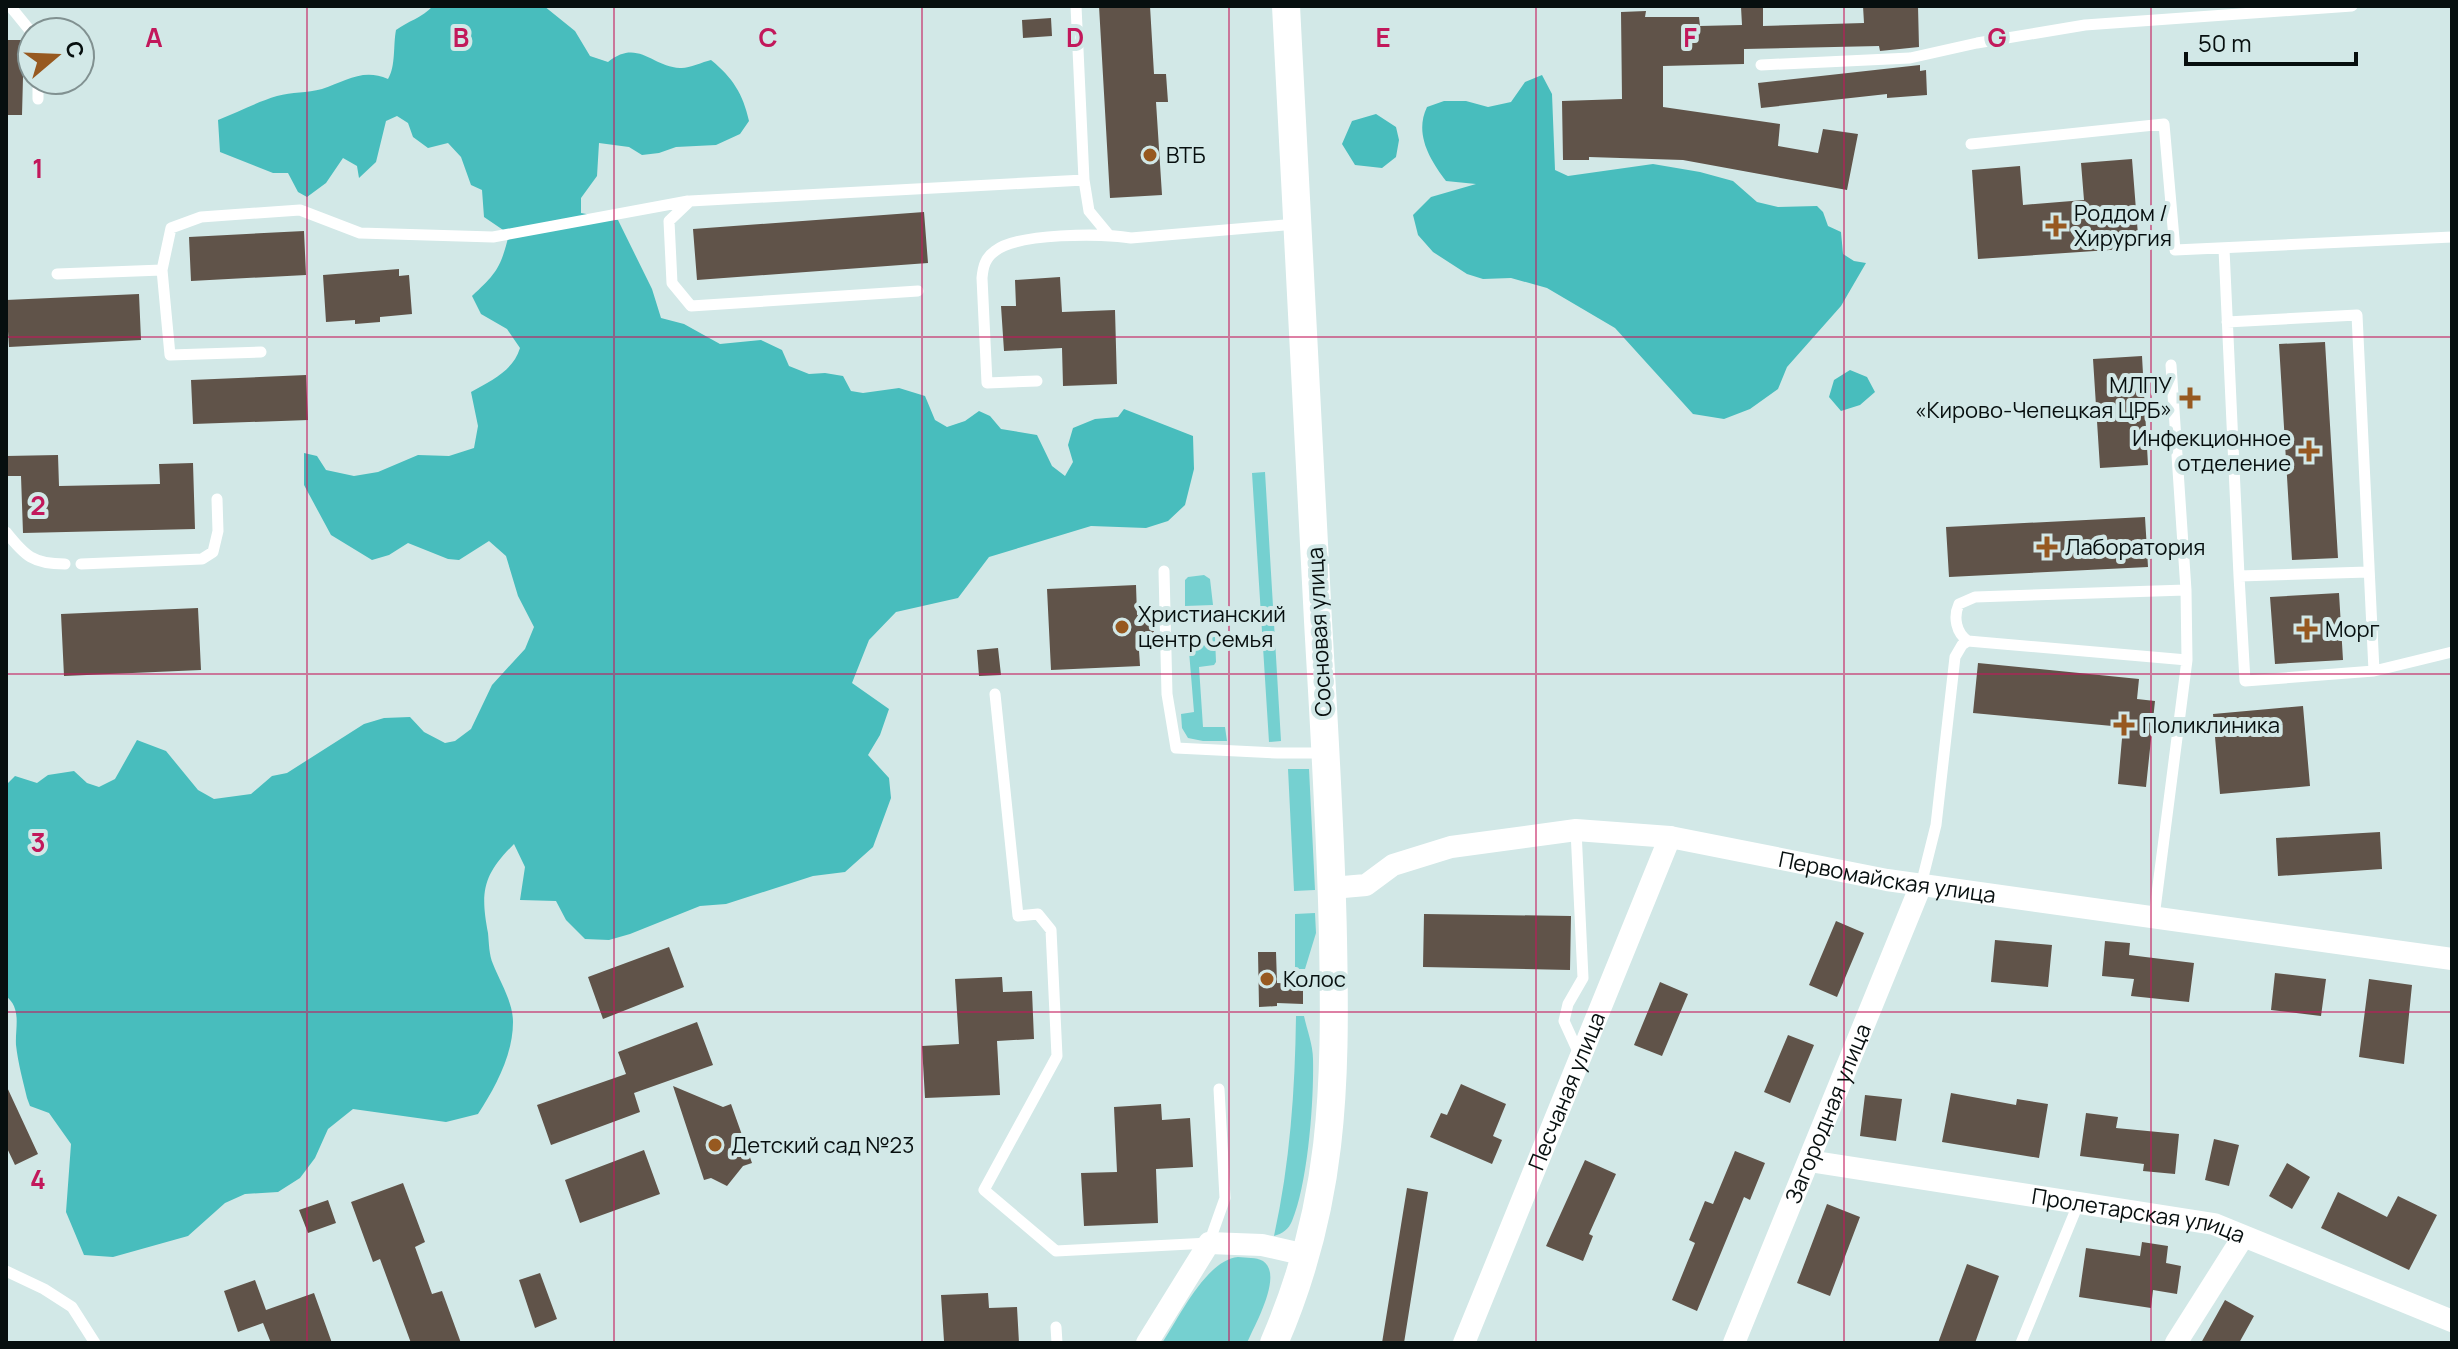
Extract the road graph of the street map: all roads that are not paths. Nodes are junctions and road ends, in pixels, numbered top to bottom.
1 (1076, 6) edge
2 (1286, 6) edge
3 (2352, 6) edge
4 (1761, 65) dead end
5 (1971, 144) dead end
6 (1084, 180) junction
7 (690, 201) junction
8 (1297, 224) junction
9 (1108, 234) junction
10 (2452, 237) edge
11 (2224, 249) junction
12 (162, 270) junction
13 (57, 274) dead end
14 (918, 291) dead end
15 (2227, 322) junction
16 (261, 352) dead end
17 (2171, 365) dead end
18 (1037, 381) dead end
19 (217, 499) dead end
20 (6, 532) edge
21 (65, 564) dead end
22 (81, 564) dead end
23 (1164, 571) dead end
24 (2368, 572) junction
25 (2239, 576) junction
26 (2186, 590) junction
27 (1968, 641) junction
28 (2452, 652) edge
29 (2187, 660) junction
30 (2374, 671) junction
31 (995, 694) dead end
32 (1325, 753) junction
33 (1576, 830) junction
34 (1670, 837) junction
35 (1921, 885) junction
36 (1332, 888) junction
37 (2154, 917) junction
38 (2452, 959) edge
39 (1580, 1056) junction
40 (1219, 1089) dead end
41 (1809, 1161) junction
42 (2079, 1202) junction
43 (2243, 1237) junction
44 (1209, 1243) junction
45 (1306, 1255) junction
46 (6, 1271) edge
47 (2452, 1321) edge
48 (1056, 1327) dead end
49 (95, 1343) edge
50 (1057, 1343) edge
51 (1147, 1343) edge
52 (1274, 1343) edge
53 (1464, 1343) edge
54 (1734, 1343) edge
55 (2021, 1343) edge
56 (2176, 1343) edge

1 - 6 lane
2 - 8 street, Сосновая улица
3 - 4 lane
5 - 11 lane
6 - 7 lane
6 - 9 lane
7 - 12 lane
7 - 14 lane
8 - 9 lane
8 - 32 street, Сосновая улица
9 - 18 lane
10 - 11 lane
11 - 15 lane
12 - 13 lane
12 - 16 lane
15 - 24 lane
15 - 25 lane
17 - 26 lane
19 - 22 lane
20 - 21 lane
23 - 32 lane
24 - 25 lane
24 - 30 lane
25 - 30 lane
26 - 27 lane
26 - 29 lane
27 - 29 lane
27 - 35 lane
28 - 30 lane
29 - 37 lane
31 - 44 lane
32 - 36 street, Сосновая улица
33 - 34 street, Первомайская улица
33 - 36 street, Первомайская улица
33 - 39 lane
34 - 35 street, Первомайская улица
34 - 39 street, Песчаная улица
35 - 37 street, Первомайская улица
35 - 41 street, Загородная улица
36 - 45 street, Сосновая улица
37 - 38 street, Первомайская улица
39 - 53 street, Песчаная улица
40 - 44 lane
41 - 42 street, Пролетарская улица
41 - 54 street, Загородная улица
42 - 43 street, Пролетарская улица
42 - 55 lane
43 - 47 street, Пролетарская улица
43 - 56 street
44 - 45 street
44 - 51 street
45 - 52 street, Сосновая улица
46 - 49 lane
48 - 50 lane

